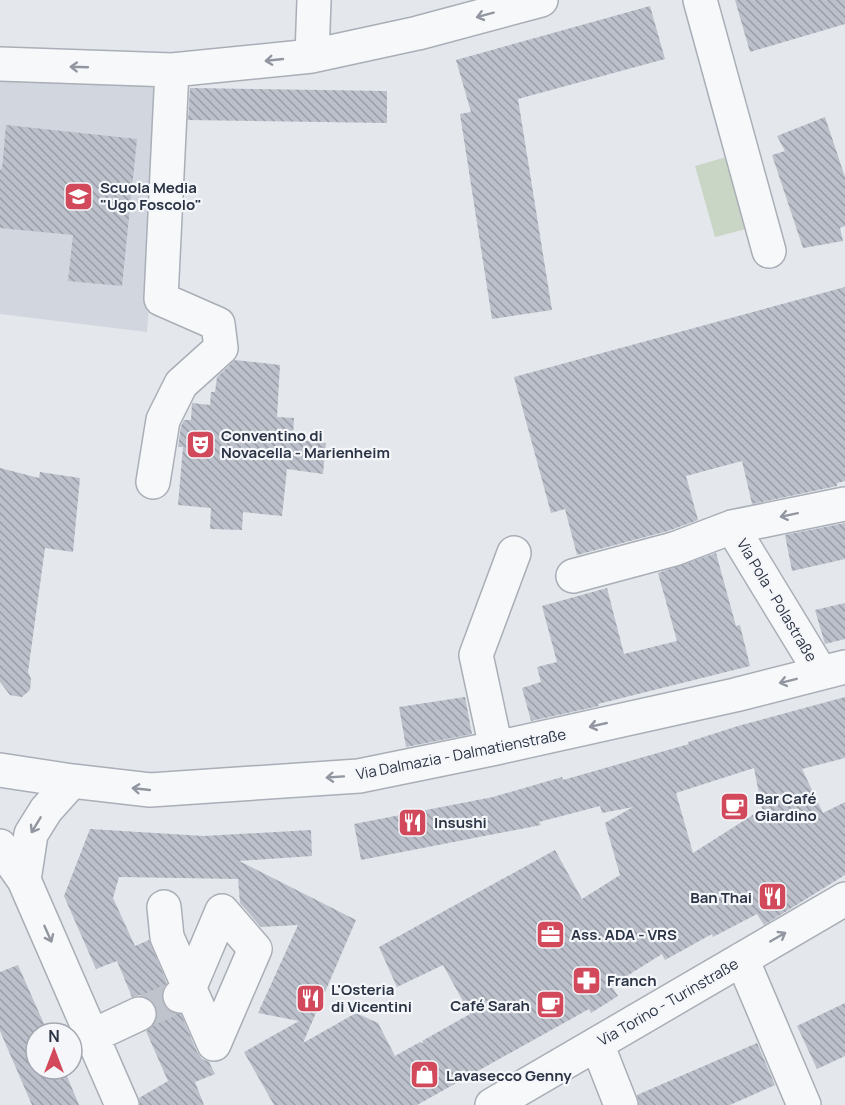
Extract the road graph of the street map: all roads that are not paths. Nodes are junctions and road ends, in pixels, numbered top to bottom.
1 (314, 0) edge
2 (541, 0) edge
3 (700, 0) edge
4 (312, 56) junction
5 (0, 64) edge
6 (172, 70) junction
7 (769, 251) dead end
8 (153, 482) dead end
9 (845, 504) edge
10 (732, 527) junction
11 (514, 553) dead end
12 (573, 576) dead end
13 (833, 670) edge
14 (496, 748) junction
15 (0, 770) edge
16 (72, 781) junction
17 (0, 846) edge
18 (24, 880) junction
19 (844, 901) edge
20 (164, 907) dead end
21 (742, 958) junction
22 (185, 992) dead end
23 (139, 1014) tunnel mouth
24 (92, 1036) junction
25 (597, 1044) junction
26 (122, 1105) edge
27 (492, 1105) edge
28 (621, 1105) edge
29 (804, 1105) edge

1 - 4 street
2 -> 4 street
3 - 7 street
4 -> 6 street
6 -> 5 street
6 - 8 street
9 -> 10 street, Via Pola - Polastraße
10 - 12 street, Via Pola - Polastraße
10 - 13 street, Via Pola - Polastraße
11 - 14 street
13 -> 14 street, Via Dalmazia - Dalmatienstraße
14 -> 16 street, Via Dalmazia - Dalmatienstraße
15 - 16 street, Via Dalmazia - Dalmatienstraße
16 -> 18 street
17 - 18 street
18 -> 24 street
21 -> 19 street, Via Torino - Turinstraße
20 - 22 street
21 - 25 street, Via Torino - Turinstraße
21 - 29 street
23 - 24 street
24 - 26 street
25 - 27 street, Via Torino - Turinstraße
25 - 28 street

